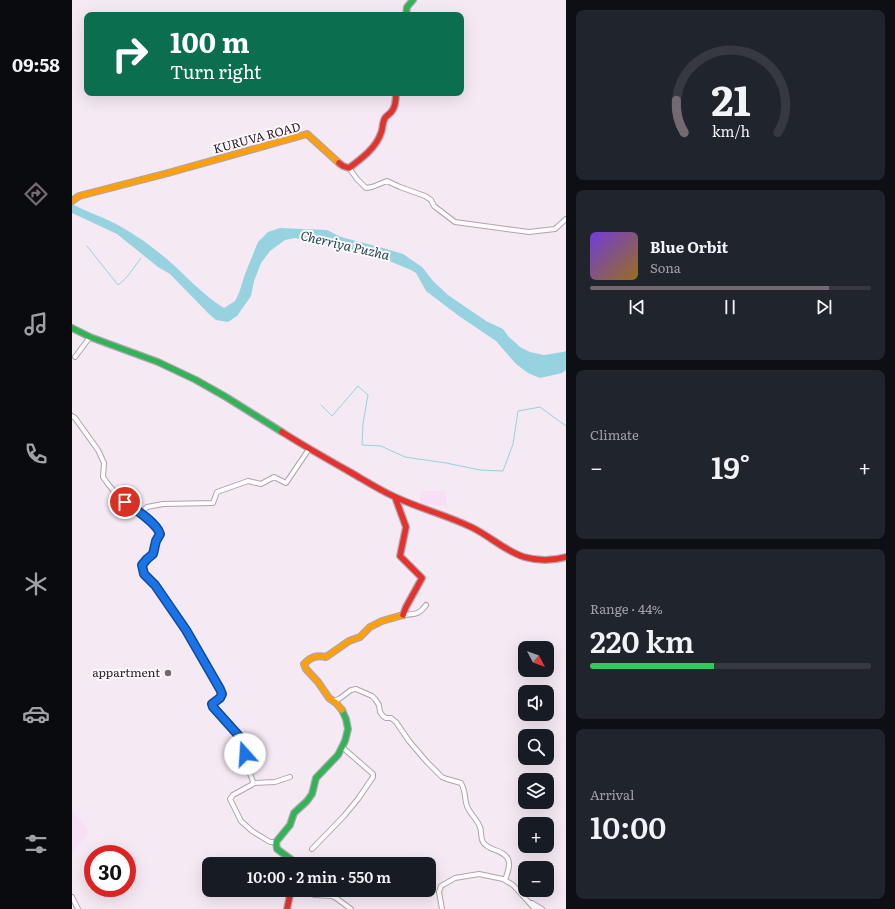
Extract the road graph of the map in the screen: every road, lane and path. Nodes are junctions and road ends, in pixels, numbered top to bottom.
1 (413, 0) edge
2 (406, 12) edge
3 (396, 96) edge
4 (349, 168) junction
5 (72, 201) edge
6 (566, 219) edge
7 (72, 328) edge
8 (90, 337) junction
9 (75, 357) dead end
10 (72, 416) edge
11 (309, 449) junction
12 (395, 497) junction
13 (141, 513) junction
14 (566, 557) edge
15 (426, 606) dead end
16 (403, 615) junction
17 (333, 701) junction
18 (342, 747) junction
19 (290, 777) dead end
20 (253, 782) junction
21 (276, 842) junction
22 (312, 849) dead end
23 (288, 857) edge
24 (505, 880) junction
25 (290, 897) edge
26 (334, 897) edge
27 (72, 898) edge
28 (528, 901) junction
29 (78, 909) edge
30 (287, 909) edge
31 (351, 909) edge
32 (442, 909) edge
33 (535, 909) edge
34 (542, 909) edge

1 - 2 main road
3 - 4 main road
4 - 5 main road, KURUVA ROAD
4 - 6 street
7 - 8 main road
8 - 9 street
8 - 11 main road
10 - 13 street
11 - 12 main road
11 - 13 street
12 - 14 main road
12 - 16 main road
13 - 20 street
15 - 16 street
16 - 17 main road
17 - 18 main road
17 - 24 street
18 - 21 main road
18 - 22 street
19 - 20 street
20 - 21 street
21 - 23 main road
24 - 28 street
24 - 32 street
25 - 30 main road
26 - 31 street
27 - 29 street
28 - 33 street
28 - 34 street

